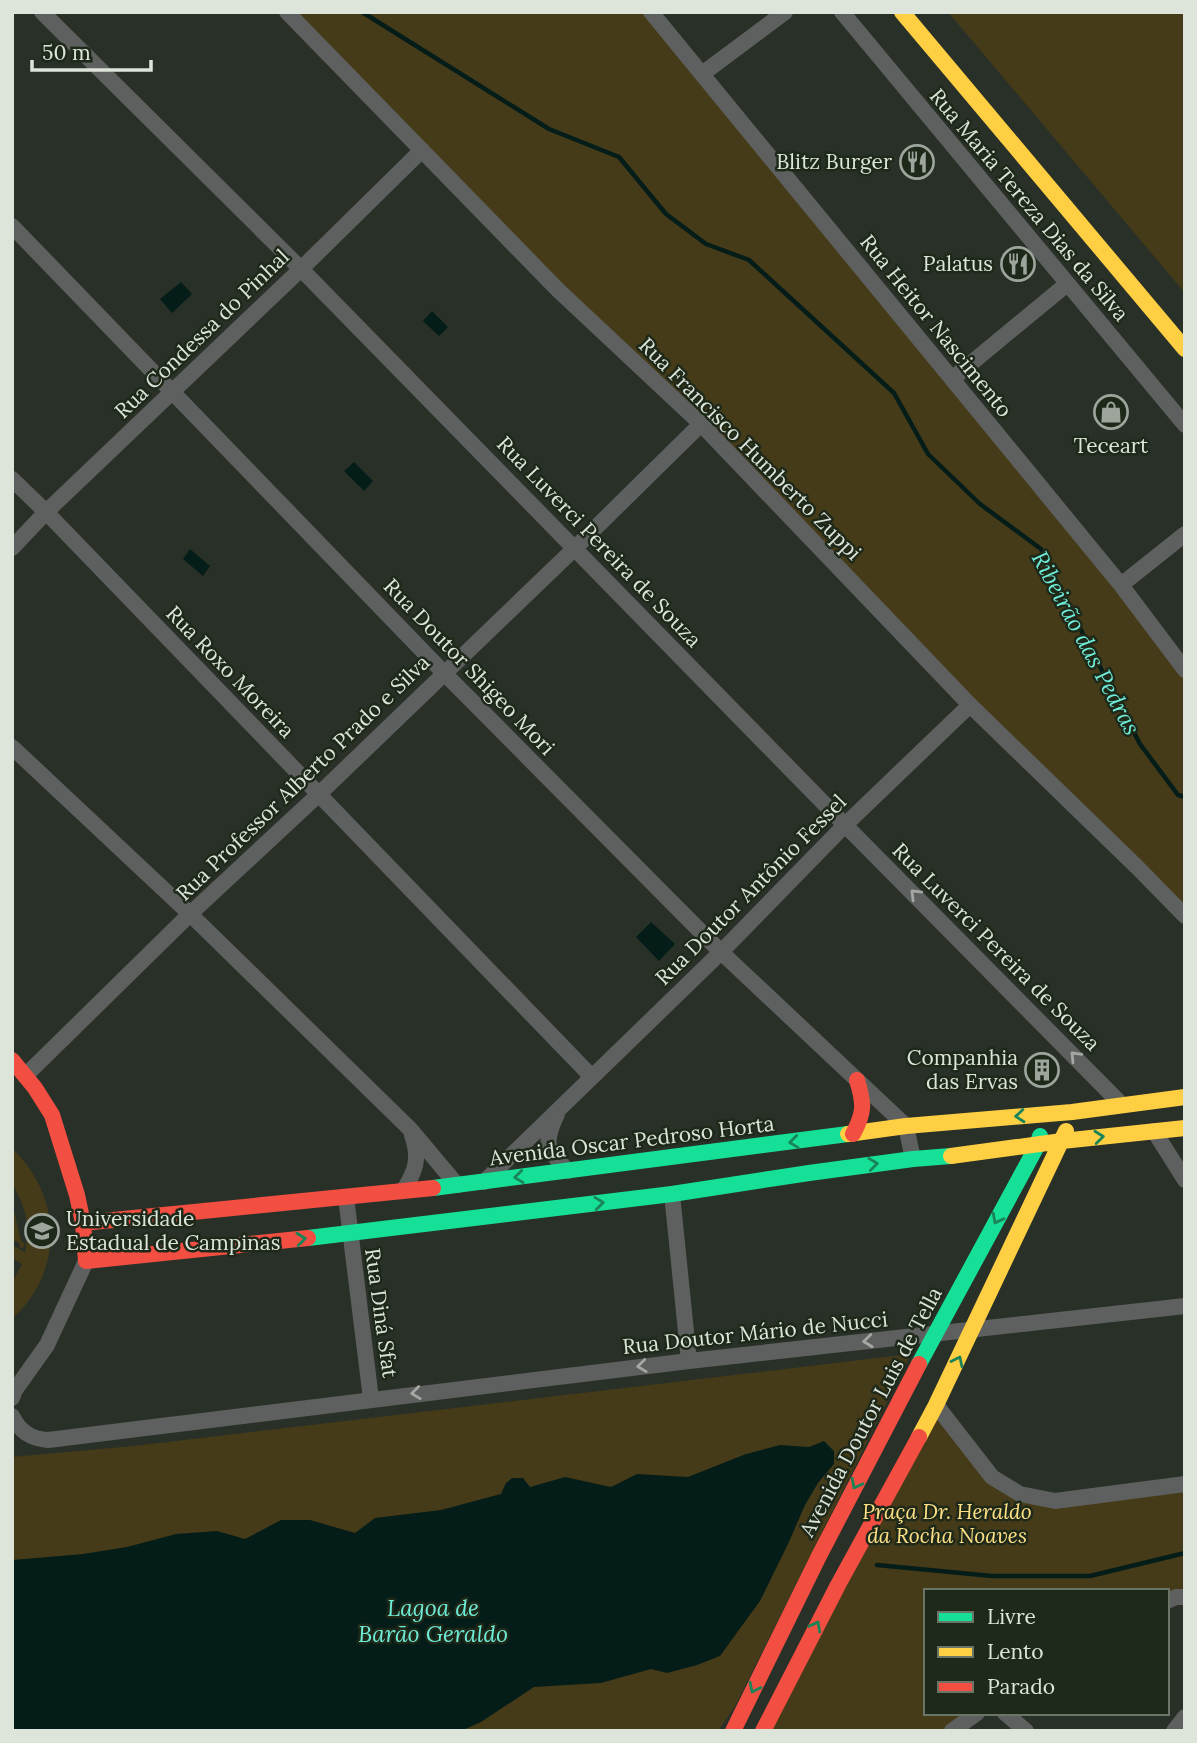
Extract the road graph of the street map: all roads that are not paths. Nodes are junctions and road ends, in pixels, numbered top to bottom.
1 (42, 12) edge
2 (287, 12) edge
3 (651, 12) edge
4 (785, 12) edge
5 (842, 12) edge
6 (902, 12) edge
7 (702, 74) junction
8 (422, 150) junction
9 (12, 226) edge
10 (301, 269) junction
11 (1067, 284) junction
12 (1185, 349) edge
13 (953, 379) junction
14 (172, 391) junction
15 (701, 424) junction
16 (1185, 425) edge
17 (12, 479) edge
18 (46, 512) junction
19 (1185, 534) edge
20 (12, 548) edge
21 (575, 548) junction
22 (1121, 585) junction
23 (1185, 670) edge
24 (444, 673) junction
25 (970, 705) junction
26 (12, 747) edge
27 (318, 794) junction
28 (845, 825) junction
29 (190, 914) junction
30 (1185, 916) edge
31 (721, 952) junction
32 (12, 1060) edge
33 (25, 1076) junction
34 (592, 1077) junction
35 (857, 1080) junction
36 (1185, 1097) edge
37 (1122, 1105) junction
38 (561, 1106) junction
39 (1072, 1112) junction
40 (1048, 1114) junction
41 (906, 1126) junction
42 (1185, 1128) edge
43 (410, 1129) junction
44 (1154, 1131) junction
45 (853, 1134) junction
46 (1062, 1141) junction
47 (1037, 1146) junction
48 (973, 1154) junction
49 (913, 1159) junction
50 (994, 1164) dead end
51 (568, 1171) junction
52 (1185, 1180) edge
53 (484, 1182) junction
54 (457, 1185) junction
55 (403, 1191) junction
56 (672, 1194) junction
57 (346, 1197) junction
58 (83, 1223) junction
59 (349, 1234) junction
60 (86, 1261) junction
61 (1185, 1307) edge
62 (972, 1330) junction
63 (936, 1334) junction
64 (689, 1360) junction
65 (12, 1398) edge
66 (372, 1399) junction
67 (936, 1405) junction
68 (12, 1416) edge
69 (1185, 1484) edge
70 (974, 1715) edge
71 (1007, 1715) edge
72 (1185, 1717) edge
73 (733, 1731) edge
74 (763, 1731) edge
75 (952, 1731) edge
76 (1026, 1731) edge
77 (1174, 1731) edge

1 - 10 street, Rua Luverci Pereira de Souza
2 - 8 street, Rua Francisco Humberto Zuppi
3 - 7 street, Rua Heitor Nascimento
4 - 7 street
5 - 11 street, Rua Maria Tereza Dias da Silva
6 - 12 main road
7 - 13 street, Rua Heitor Nascimento
8 - 10 street, Rua Condessa do Pinhal
8 - 15 street, Rua Francisco Humberto Zuppi
9 - 14 street, Rua Doutor Shigeo Mori
10 - 14 street, Rua Condessa do Pinhal
10 - 21 street, Rua Luverci Pereira de Souza
11 - 13 street
11 - 16 street, Rua Maria Tereza Dias da Silva
13 - 22 street, Rua Heitor Nascimento
14 - 18 street, Rua Condessa do Pinhal
14 - 24 street, Rua Doutor Shigeo Mori
15 - 21 street, Rua Professor Alberto Prado e Silva
15 - 25 street, Rua Francisco Humberto Zuppi
17 - 18 street, Rua Roxo Moreira
18 - 20 street, Rua Condessa do Pinhal
18 - 27 street, Rua Roxo Moreira
19 - 22 street
21 - 24 street, Rua Professor Alberto Prado e Silva
21 - 28 street, Rua Luverci Pereira de Souza
22 - 23 street, Rua Heitor Nascimento
24 - 27 street, Rua Professor Alberto Prado e Silva
24 - 31 street, Rua Doutor Shigeo Mori
25 - 28 street, Rua Doutor Antônio Fessel
25 - 30 street, Rua Francisco Humberto Zuppi
26 - 29 street
27 - 29 street, Rua Professor Alberto Prado e Silva
27 - 34 street, Rua Roxo Moreira
28 - 31 street, Rua Doutor Antônio Fessel
37 -> 28 street, Rua Luverci Pereira de Souza
29 - 33 street, Rua Professor Alberto Prado e Silva
29 - 43 street
31 - 34 street, Rua Doutor Antônio Fessel
31 - 35 street, Rua Doutor Shigeo Mori
32 - 33 main road
33 - 58 main road
34 - 38 street, Rua Doutor Antônio Fessel
35 - 41 street, Rua Doutor Shigeo Mori
35 - 45 main road
36 - 37 main road, Avenida Oscar Pedroso Horta
37 - 39 main road, Avenida Oscar Pedroso Horta
38 - 51 street, Rua Doutor Antônio Fessel
38 - 53 street, Rua Doutor Antônio Fessel
39 - 40 main road, Avenida Oscar Pedroso Horta
39 - 46 main road
40 -> 41 main road, Avenida Oscar Pedroso Horta
40 - 47 main road, Avenida Doutor Luis de Tella
41 - 45 main road, Avenida Oscar Pedroso Horta
41 - 49 street
42 - 44 main road
43 - 54 street
43 - 55 street
46 -> 44 main road
44 - 52 street
45 -> 51 main road, Avenida Oscar Pedroso Horta
46 - 47 main road
46 - 62 main road
47 - 48 main road
47 -> 63 main road, Avenida Doutor Luis de Tella
48 - 49 main road
48 - 50 main road
56 -> 49 main road
51 -> 53 main road, Avenida Oscar Pedroso Horta
53 - 54 main road, Avenida Oscar Pedroso Horta
54 - 55 main road, Avenida Oscar Pedroso Horta
55 - 57 main road, Avenida Oscar Pedroso Horta
59 -> 56 main road
56 - 64 street
57 - 58 main road, Avenida Oscar Pedroso Horta
57 - 59 street, Rua Diná Sfat
58 - 60 main road
60 -> 59 main road
59 - 66 street, Rua Diná Sfat
60 - 65 street
61 - 62 street, Rua Doutor Mário de Nucci
62 - 63 street, Rua Doutor Mário de Nucci
67 -> 62 main road
63 -> 64 street, Rua Doutor Mário de Nucci
63 -> 73 main road, Avenida Doutor Luis de Tella
64 -> 66 street, Rua Doutor Mário de Nucci
66 - 68 street, Rua Doutor Mário de Nucci
67 - 69 street
74 -> 67 main road
70 - 75 street
71 - 76 street
72 - 77 street

